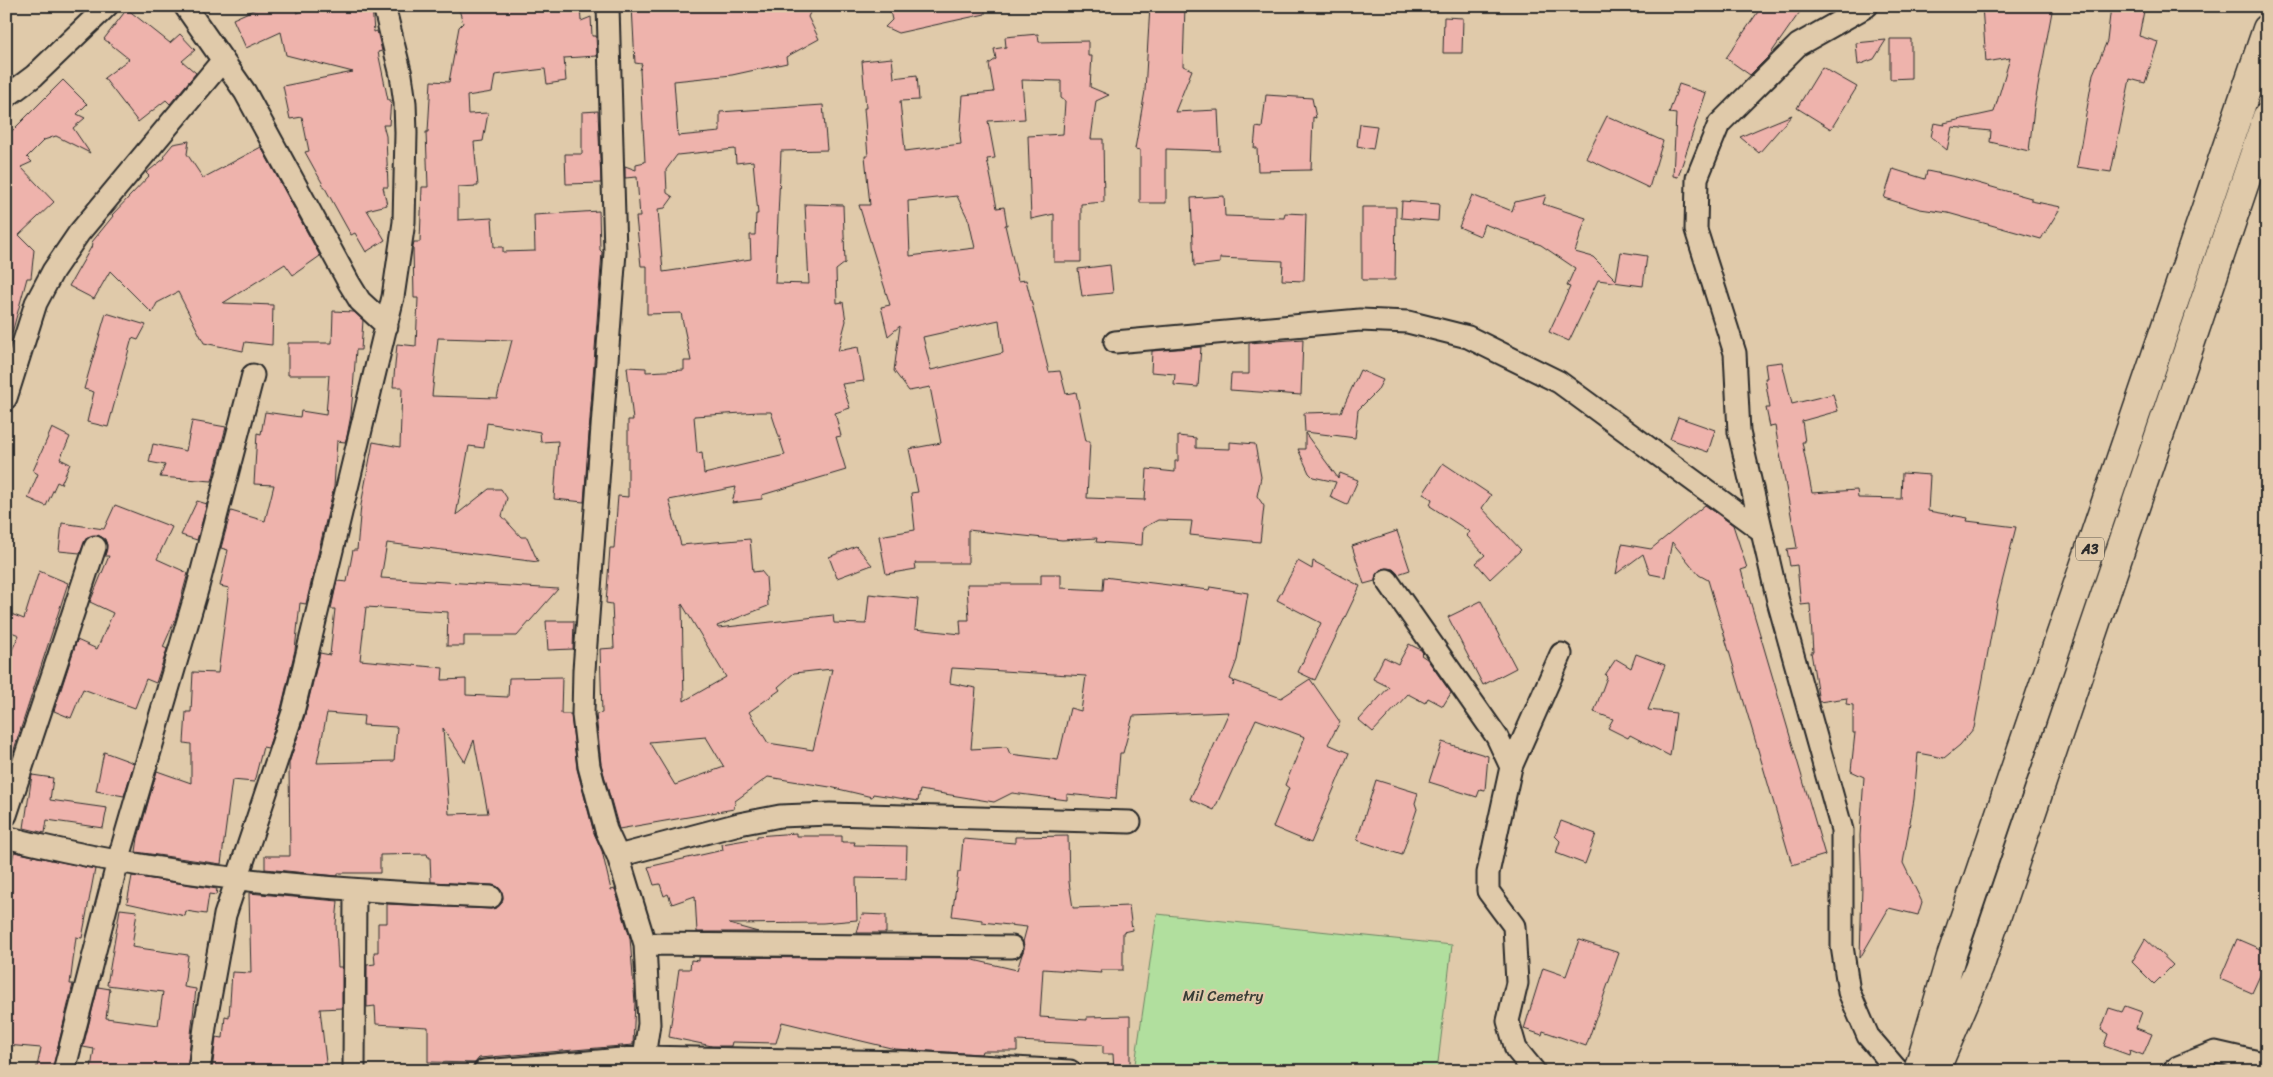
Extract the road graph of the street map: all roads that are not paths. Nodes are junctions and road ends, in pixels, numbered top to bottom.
1 (107, 6) edge
2 (185, 6) edge
3 (384, 6) edge
4 (608, 6) edge
5 (1867, 6) edge
6 (2267, 29) edge
7 (223, 60) junction
8 (6, 97) edge
9 (2267, 117) edge
10 (387, 326) junction
11 (1115, 342) dead end
12 (253, 375) dead end
13 (6, 398) edge
14 (1762, 531) junction
15 (95, 547) dead end
16 (1387, 580) dead end
17 (1561, 654) dead end
18 (1511, 767) junction
19 (6, 816) edge
20 (1130, 822) dead end
21 (6, 837) edge
22 (618, 856) junction
23 (118, 861) junction
24 (236, 880) junction
25 (355, 891) junction
26 (491, 897) dead end
27 (644, 944) junction
28 (1012, 947) dead end
29 (643, 1064) edge
30 (2267, 1064) edge
31 (64, 1071) edge
32 (199, 1071) edge
33 (354, 1071) edge
34 (484, 1071) edge
35 (1070, 1071) edge
36 (1534, 1071) edge
37 (1898, 1071) edge
38 (1918, 1071) edge
39 (1935, 1071) edge
40 (2173, 1071) edge

1 - 8 street
2 - 7 street
3 - 10 street
4 - 22 street
5 - 14 street
6 - 38 highway, A3
7 - 10 street
7 - 13 street
9 - 39 highway, A3
10 - 24 street
11 - 14 street
12 - 23 street
14 - 37 street
15 - 19 street
16 - 18 street
17 - 18 street
18 - 36 street
20 - 22 street
21 - 23 street
22 - 27 street
23 - 24 street
23 - 31 street
24 - 25 street
24 - 32 street
25 - 26 street
25 - 33 street
27 - 28 street
27 - 29 street
29 - 34 street
29 - 35 street
30 - 40 street

